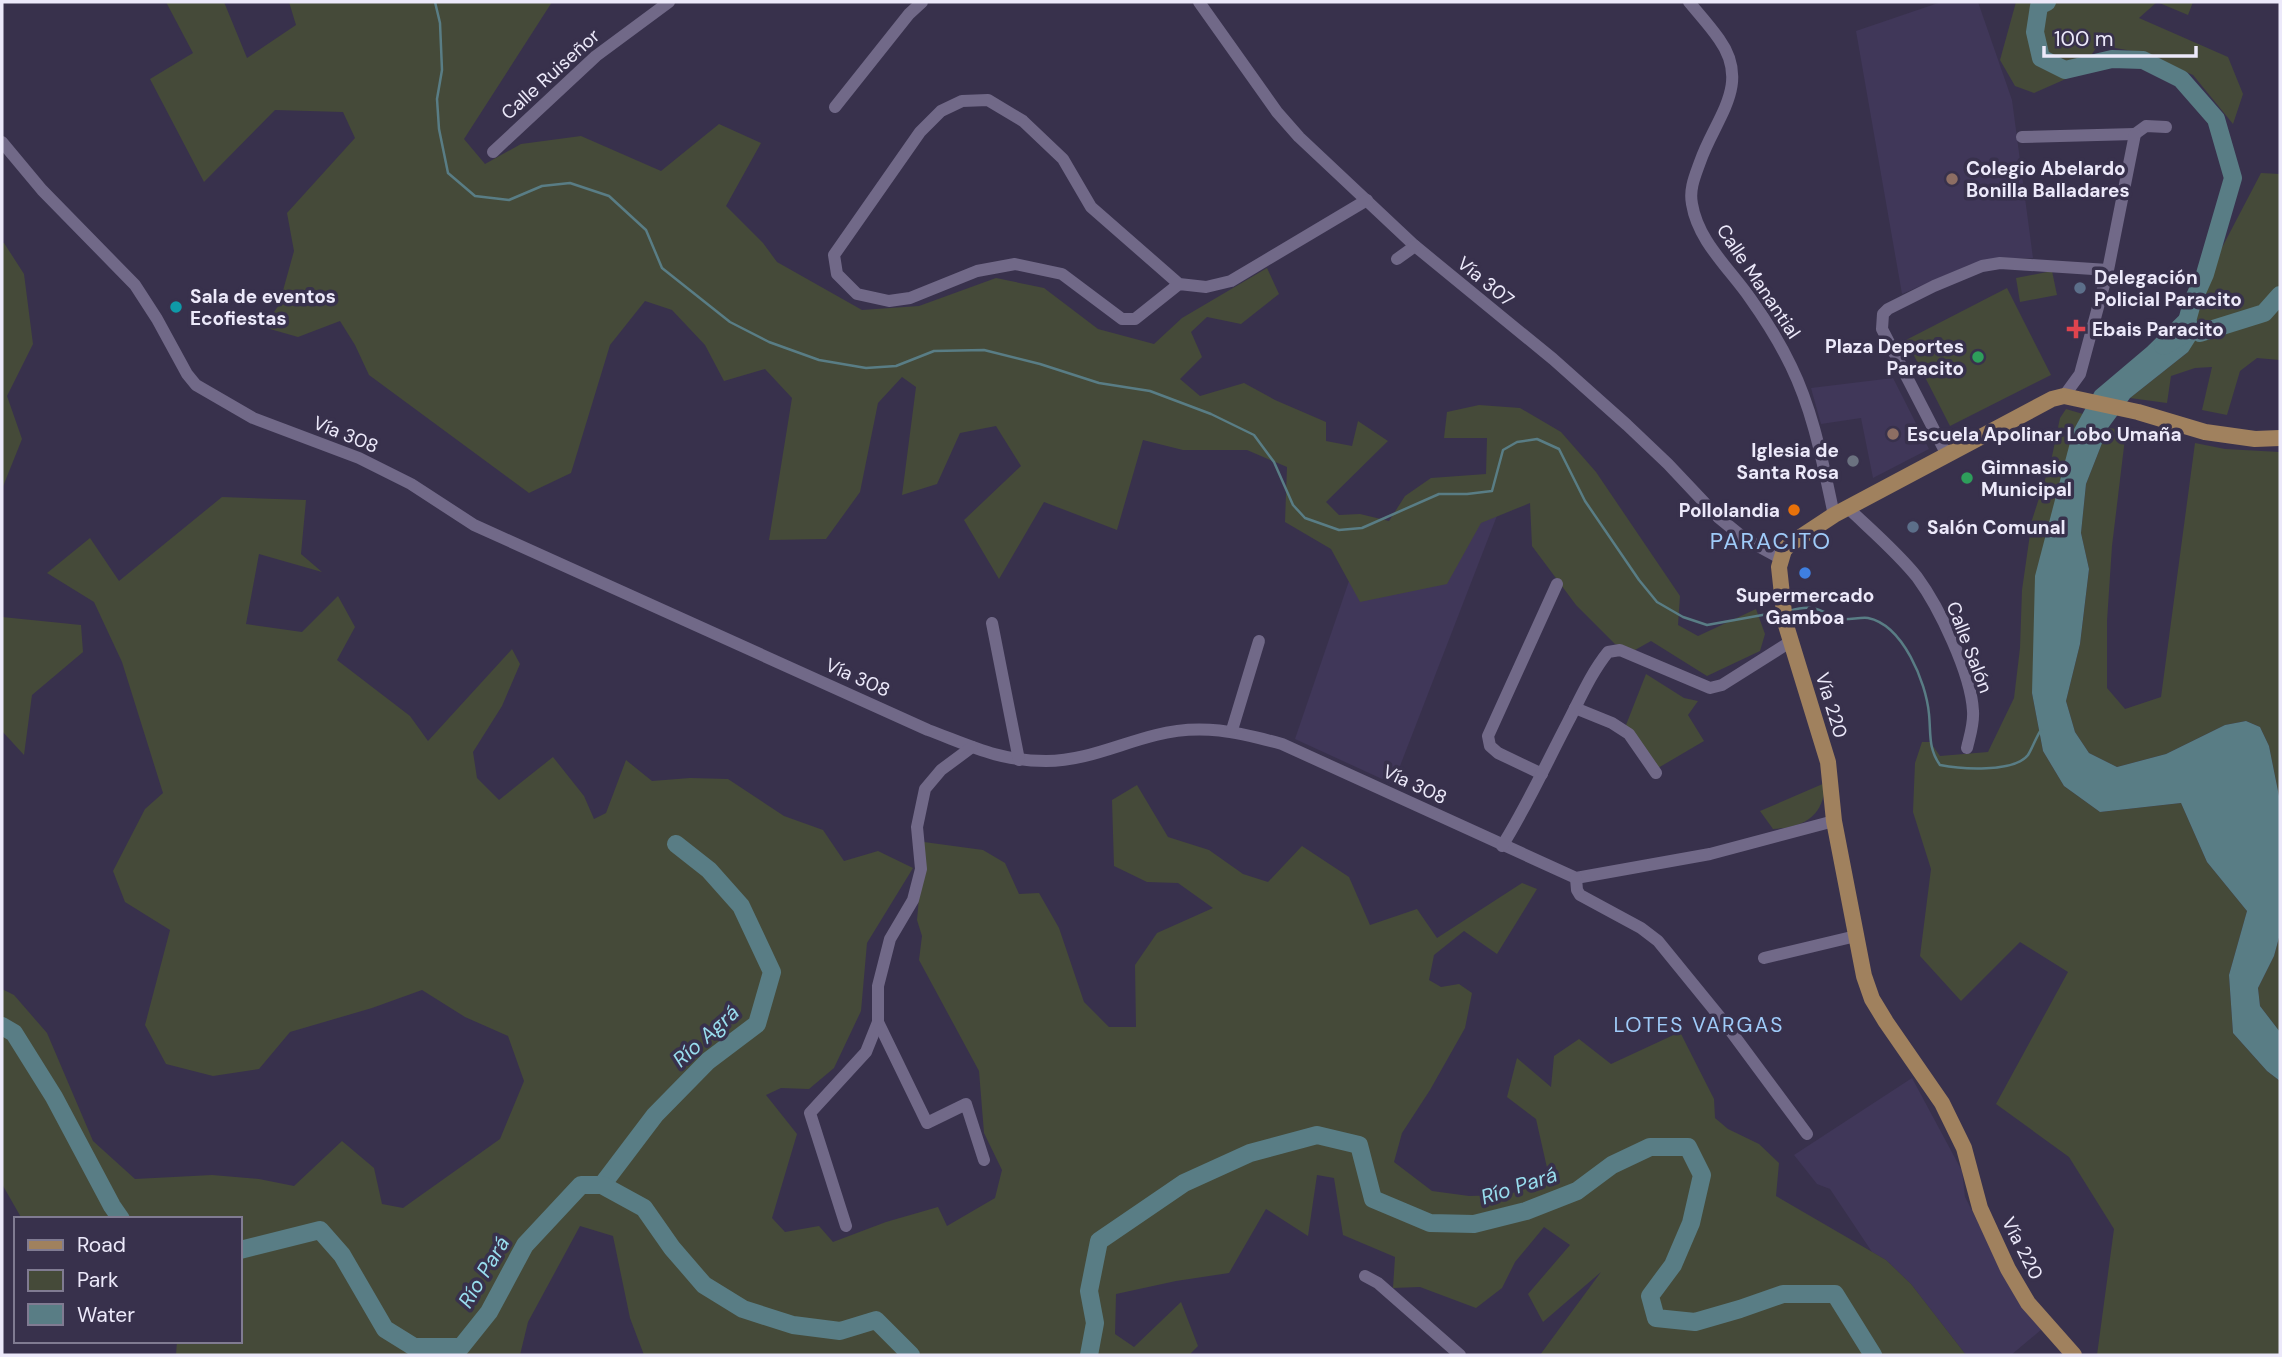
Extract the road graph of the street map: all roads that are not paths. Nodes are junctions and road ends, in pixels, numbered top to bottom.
1 (669, 2) edge
2 (922, 2) edge
3 (1199, 2) edge
4 (1689, 2) edge
5 (835, 107) dead end
6 (2165, 127) dead end
7 (2135, 134) junction
8 (2022, 137) dead end
9 (2, 142) edge
10 (493, 152) dead end
11 (1367, 200) junction
12 (1415, 247) junction
13 (1397, 259) dead end
14 (2108, 270) junction
15 (1180, 284) junction
16 (2069, 397) junction
17 (2280, 439) edge
18 (1947, 456) junction
19 (1841, 511) junction
20 (1780, 558) junction
21 (1557, 584) dead end
22 (992, 623) dead end
23 (1259, 641) dead end
24 (1790, 642) junction
25 (1575, 708) junction
26 (1232, 730) junction
27 (972, 747) junction
28 (1967, 748) dead end
29 (1019, 760) junction
30 (1656, 773) dead end
31 (1542, 774) junction
32 (1834, 821) junction
33 (1502, 846) junction
34 (1576, 878) junction
35 (1856, 936) junction
36 (1764, 958) dead end
37 (877, 1022) junction
38 (1807, 1134) dead end
39 (984, 1160) dead end
40 (846, 1226) dead end
41 (1365, 1276) dead end
42 (1460, 1355) edge
43 (2074, 1355) edge

1 - 10 street, Calle Ruiseñor
2 - 5 street
3 - 11 street, Vía 307
4 - 19 street, Calle Manantial
6 - 7 street
7 - 8 street
7 - 14 street
9 - 27 street, Vía 308
11 - 12 street, Vía 307
11 - 15 street
12 - 13 street
12 - 20 street, Vía 307
14 - 16 street
14 - 18 street
15 - 15 street
16 - 17 main road
16 - 18 main road
18 - 19 main road
19 - 20 main road
19 - 28 street, Calle Salón
20 - 24 main road, Vía 220
21 - 31 street
22 - 29 street
23 - 26 street
24 - 25 street
24 - 32 main road, Vía 220
25 - 30 street
25 - 31 street
26 - 29 street, Vía 308
26 - 33 street, Vía 308
27 - 29 street, Vía 308
27 - 37 street
31 - 33 street
32 - 34 street
32 - 35 main road, Vía 220
33 - 34 street, Vía 308
34 - 38 street
35 - 36 street
35 - 43 main road, Vía 220
37 - 39 street
37 - 40 street
41 - 42 street

